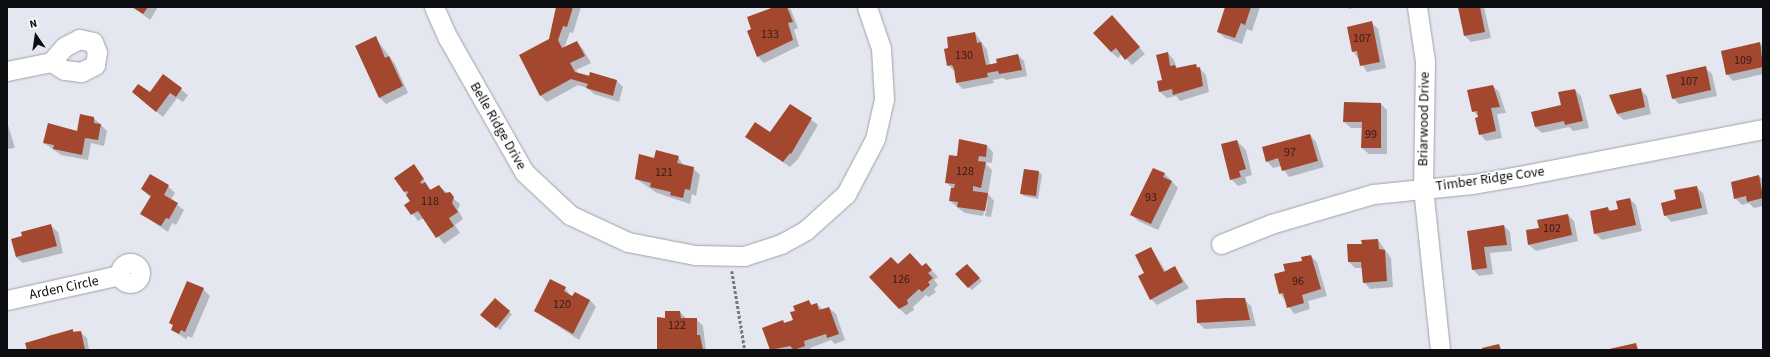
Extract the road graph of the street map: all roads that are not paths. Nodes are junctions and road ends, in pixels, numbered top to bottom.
1 (434, 7) edge
2 (867, 7) edge
3 (1417, 7) edge
4 (51, 62) dead end
5 (7, 71) edge
6 (1763, 129) edge
7 (1423, 188) junction
8 (1221, 244) dead end
9 (120, 275) dead end
10 (7, 300) edge
11 (1440, 350) edge

1 - 2 street, Belle Ridge Drive
3 - 7 street, Briarwood Drive
4 - 5 street
6 - 7 street, Timber Ridge Cove
7 - 8 street, Timber Ridge Cove
7 - 11 street, Briarwood Drive
9 - 10 street, Arden Circle

